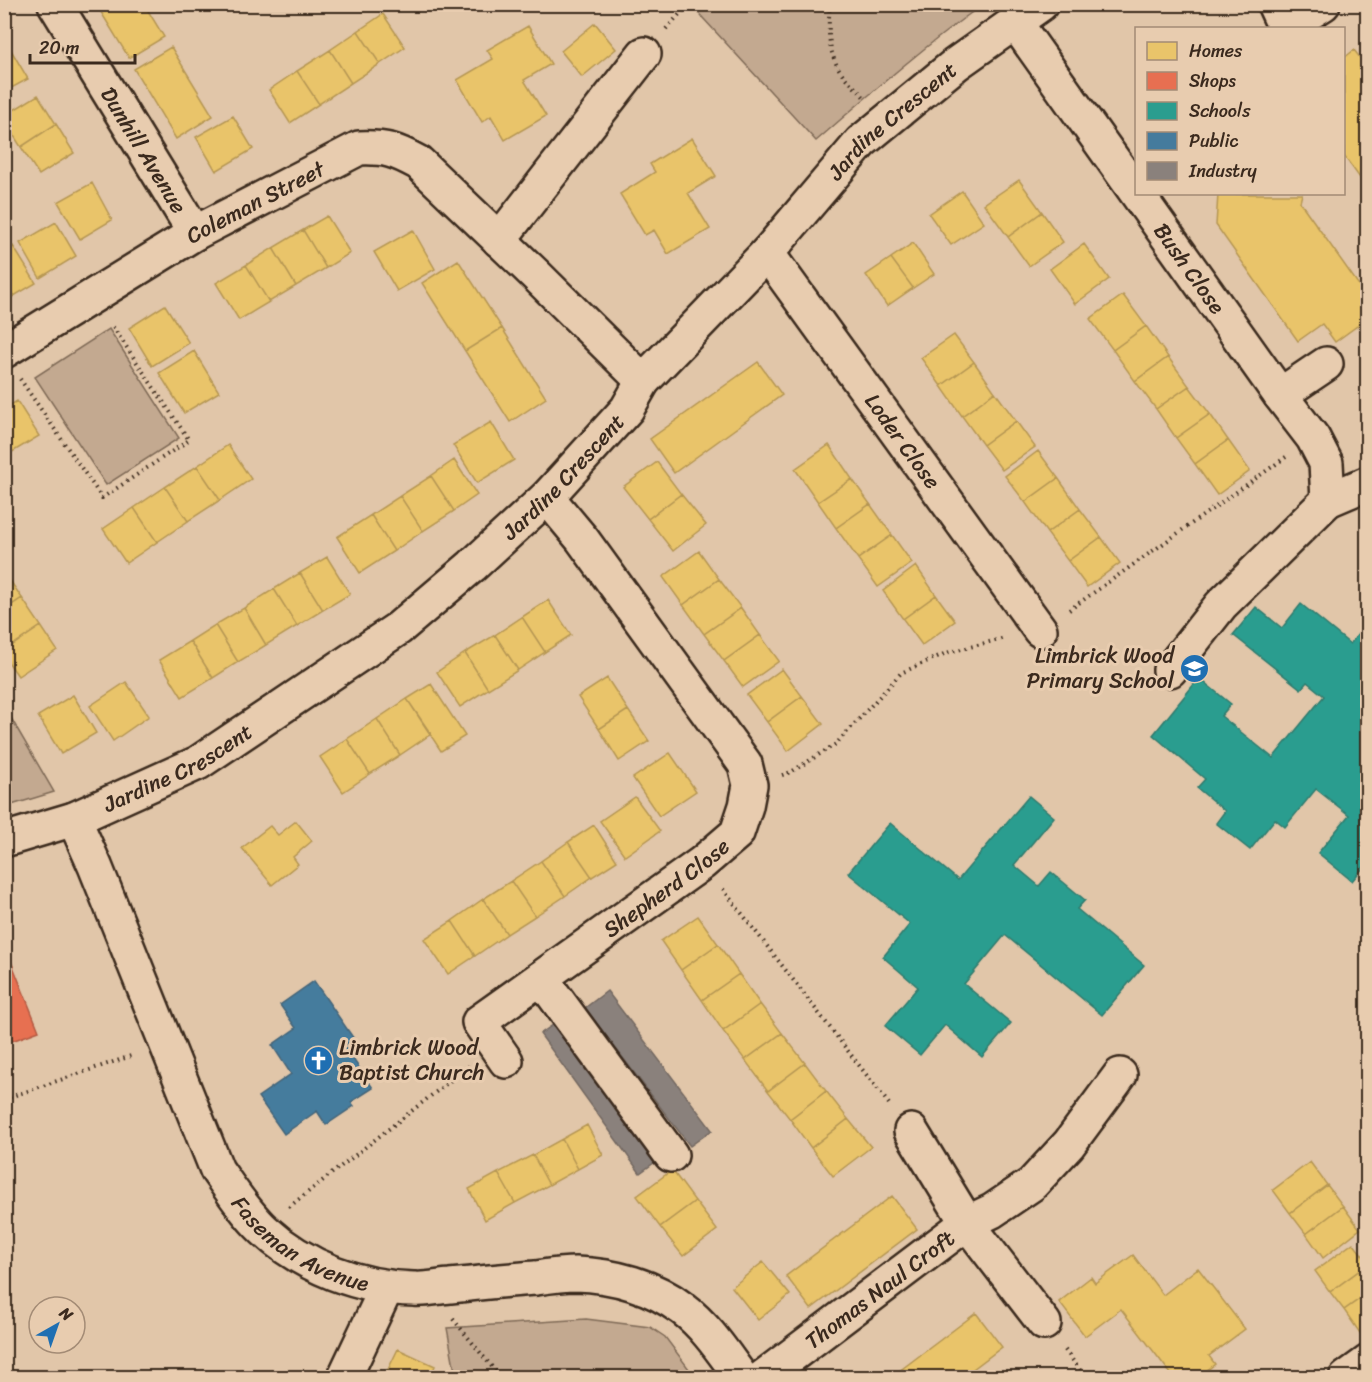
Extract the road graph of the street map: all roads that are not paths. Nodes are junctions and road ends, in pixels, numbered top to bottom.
1 (55, 4) edge
2 (1274, 4) edge
3 (1323, 4) edge
4 (1028, 14) edge
5 (1285, 27) edge
6 (1287, 27) edge
7 (644, 54) dead end
8 (1135, 176) edge
9 (1148, 195) edge
10 (195, 233) junction
11 (499, 240) junction
12 (767, 253) junction
13 (11, 363) edge
14 (1326, 364) dead end
15 (643, 381) junction
16 (1280, 395) junction
17 (1368, 483) edge
18 (547, 497) junction
19 (1328, 501) junction
20 (1040, 630) dead end
21 (1170, 670) dead end
22 (74, 819) junction
23 (4, 840) edge
24 (541, 978) junction
25 (501, 1053) road end
26 (1120, 1075) dead end
27 (911, 1131) road end
28 (671, 1155) dead end
29 (967, 1223) junction
30 (387, 1287) junction
31 (1044, 1323) dead end
32 (1368, 1362) edge
33 (344, 1377) edge
34 (742, 1377) edge
35 (762, 1377) edge
36 (1346, 1377) edge

1 - 10 street, Dunhill Avenue
2 - 5 street
3 - 6 street
4 - 8 street, Bush Close
4 - 12 street, Jardine Crescent
7 - 11 street
9 - 16 street, Bush Close
10 - 11 street, Coleman Street
10 - 13 street, Coleman Street
11 - 15 street, Coleman Street
12 - 15 street, Jardine Crescent
12 - 20 street, Loder Close
14 - 16 street
15 - 18 street, Jardine Crescent
16 - 19 street, Bush Close
17 - 19 street
18 - 22 street, Jardine Crescent
18 - 24 street, Shepherd Close
19 - 21 street
22 - 23 street, Jardine Crescent
22 - 30 street, Faseman Avenue
24 - 25 street, Shepherd Close
24 - 28 street
26 - 29 street
27 - 29 street, Thomas Naul Croft
29 - 31 street, Thomas Naul Croft
29 - 35 street, Thomas Naul Croft
30 - 33 street
30 - 34 street, Faseman Avenue
32 - 36 street

